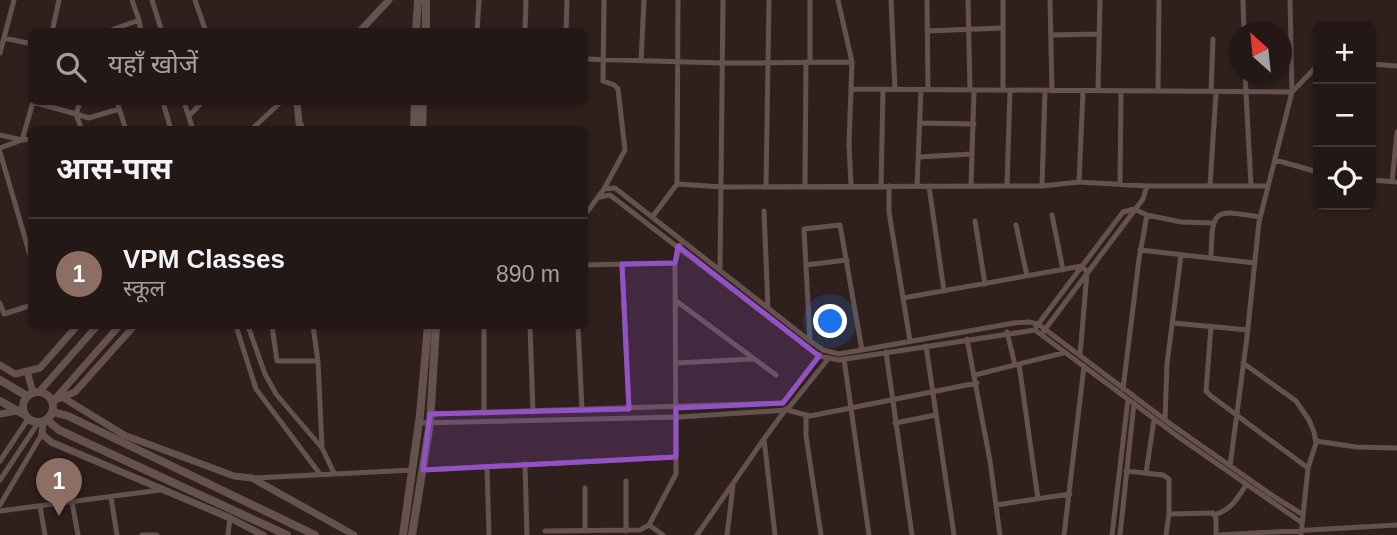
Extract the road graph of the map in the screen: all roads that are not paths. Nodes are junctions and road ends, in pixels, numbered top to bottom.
1 (15, 0) edge
2 (59, 0) edge
3 (132, 0) edge
4 (152, 0) edge
5 (195, 0) edge
6 (389, 0) edge
7 (418, 0) edge
8 (426, 0) edge
9 (479, 0) edge
10 (526, 0) edge
11 (567, 0) edge
12 (604, 0) edge
13 (643, 0) edge
14 (678, 0) edge
15 (723, 0) edge
16 (769, 0) edge
17 (810, 0) edge
18 (838, 0) edge
19 (891, 0) edge
20 (927, 0) edge
21 (968, 0) edge
22 (1003, 0) edge
23 (1050, 0) edge
24 (1100, 0) edge
25 (1159, 0) edge
26 (1243, 0) edge
27 (1290, 0) edge
28 (10, 17) junction
29 (0, 20) edge
30 (139, 20) junction
31 (1244, 21) edge
32 (53, 28) edge
33 (117, 28) edge
34 (140, 28) edge
35 (161, 28) edge
36 (205, 28) edge
37 (363, 28) edge
38 (416, 28) edge
39 (426, 28) edge
40 (477, 28) edge
41 (525, 28) edge
42 (566, 28) edge
43 (1003, 28) junction
44 (969, 30) junction
45 (927, 31) junction
46 (1051, 34) junction
47 (1099, 34) junction
48 (4, 38) junction
49 (1213, 38) dead end
50 (28, 43) edge
51 (0, 53) edge
52 (588, 59) edge
53 (602, 60) junction
54 (641, 61) junction
55 (852, 61) junction
56 (679, 62) junction
57 (768, 62) junction
58 (808, 62) junction
59 (722, 63) junction
60 (1376, 64) edge
61 (1397, 66) edge
62 (1313, 70) edge
63 (1245, 84) edge
64 (852, 89) junction
65 (884, 89) junction
66 (895, 90) junction
67 (924, 90) junction
68 (972, 90) junction
69 (1007, 90) junction
70 (1049, 90) junction
71 (1083, 91) junction
72 (1098, 91) junction
73 (1121, 91) junction
74 (1157, 91) junction
75 (1214, 92) junction
76 (1245, 92) junction
77 (1292, 92) junction
78 (32, 105) edge
79 (44, 105) edge
80 (79, 105) edge
81 (118, 105) edge
82 (164, 105) edge
83 (185, 105) edge
84 (199, 105) edge
85 (278, 105) edge
86 (298, 105) edge
87 (415, 105) edge
88 (423, 105) edge
89 (119, 109) junction
90 (76, 114) junction
91 (189, 116) junction
92 (920, 123) junction
93 (974, 124) junction
94 (80, 126) edge
95 (125, 126) edge
96 (171, 126) edge
97 (191, 126) edge
98 (255, 126) edge
99 (301, 126) edge
100 (414, 126) edge
101 (422, 126) edge
102 (1397, 132) edge
103 (0, 135) edge
104 (28, 139) edge
105 (22, 140) junction
106 (0, 150) edge
107 (972, 154) junction
108 (919, 157) junction
109 (1275, 160) junction
110 (1313, 171) edge
111 (1376, 180) edge
112 (1079, 182) junction
113 (1394, 182) edge
114 (677, 184) junction
115 (1120, 184) junction
116 (805, 185) junction
117 (851, 185) junction
118 (766, 186) junction
119 (881, 186) junction
120 (889, 186) junction
121 (917, 186) junction
122 (929, 186) junction
123 (971, 186) junction
124 (1007, 186) junction
125 (1042, 186) junction
126 (1147, 186) junction
127 (1210, 186) junction
128 (1251, 186) junction
129 (1267, 186) junction
130 (722, 187) junction
131 (604, 189) junction
132 (600, 197) junction
133 (1134, 208) junction
134 (588, 211) edge
135 (764, 211) dead end
136 (1052, 215) dead end
137 (1147, 215) junction
138 (653, 216) junction
139 (1260, 217) junction
140 (975, 221) dead end
141 (1213, 223) junction
142 (1016, 225) dead end
143 (684, 241) junction
144 (678, 246) junction
145 (28, 248) edge
146 (1140, 250) junction
147 (1181, 255) junction
148 (1211, 258) junction
149 (846, 261) junction
150 (675, 263) junction
151 (1255, 263) junction
152 (622, 264) junction
153 (588, 265) edge
154 (806, 265) junction
155 (1082, 266) junction
156 (720, 270) junction
157 (1063, 270) junction
158 (1087, 272) junction
159 (1027, 276) junction
160 (719, 277) junction
161 (985, 284) junction
162 (944, 291) junction
163 (903, 298) junction
164 (675, 300) junction
165 (0, 303) edge
166 (28, 307) edge
167 (768, 307) junction
168 (1173, 323) junction
169 (1036, 327) junction
170 (1211, 327) junction
171 (74, 329) edge
172 (94, 329) edge
173 (116, 329) edge
174 (131, 329) edge
175 (237, 329) edge
176 (249, 329) edge
177 (272, 329) edge
178 (313, 329) edge
179 (428, 329) edge
180 (436, 329) edge
181 (484, 329) edge
182 (530, 329) edge
183 (578, 329) edge
184 (1248, 330) junction
185 (1007, 332) junction
186 (1043, 333) junction
187 (967, 339) junction
188 (810, 341) junction
189 (910, 341) junction
190 (926, 346) junction
191 (862, 350) junction
192 (886, 352) junction
193 (821, 353) junction
194 (1063, 353) junction
195 (830, 356) junction
196 (1082, 358) junction
197 (753, 359) junction
198 (844, 359) junction
199 (317, 361) junction
200 (676, 363) junction
201 (1243, 363) junction
202 (1017, 364) junction
203 (0, 365) edge
204 (1084, 368) junction
205 (27, 371) junction
206 (776, 375) dead end
207 (975, 375) junction
208 (0, 380) edge
209 (977, 383) junction
210 (933, 392) junction
211 (1129, 393) junction
212 (33, 394) junction
213 (62, 397) junction
214 (892, 400) junction
215 (0, 401) edge
216 (53, 401) junction
217 (783, 403) junction
218 (1131, 403) junction
219 (851, 407) junction
220 (676, 408) junction
221 (629, 409) junction
222 (582, 410) junction
223 (787, 410) junction
224 (53, 412) junction
225 (533, 412) junction
226 (484, 413) junction
227 (0, 414) edge
228 (24, 415) junction
229 (806, 415) junction
230 (936, 415) junction
231 (1236, 415) junction
232 (676, 417) junction
233 (419, 419) junction
234 (430, 419) junction
235 (1165, 419) junction
236 (1154, 420) junction
237 (43, 422) junction
238 (895, 423) junction
239 (42, 434) junction
240 (764, 439) junction
241 (1316, 441) junction
242 (322, 447) junction
243 (1397, 448) edge
244 (676, 457) junction
245 (0, 461) edge
246 (525, 464) junction
247 (1230, 466) junction
248 (487, 467) junction
249 (1308, 468) junction
250 (413, 470) junction
251 (423, 470) junction
252 (1126, 471) junction
253 (334, 473) junction
254 (1146, 473) junction
255 (320, 474) junction
256 (252, 478) junction
257 (0, 480) edge
258 (626, 481) dead end
259 (734, 482) junction
260 (1246, 485) junction
261 (585, 488) dead end
262 (163, 490) junction
263 (1070, 494) junction
264 (111, 497) junction
265 (1038, 499) junction
266 (72, 502) junction
267 (0, 505) edge
268 (996, 505) junction
269 (40, 506) junction
270 (0, 512) edge
271 (1169, 514) junction
272 (1302, 514) junction
273 (1214, 515) junction
274 (230, 518) junction
275 (1301, 523) junction
276 (649, 525) junction
277 (1397, 525) edge
278 (545, 531) dead end
279 (585, 531) junction
280 (626, 531) junction
281 (1301, 533) edge
282 (1256, 534) edge
283 (45, 535) edge
284 (78, 535) edge
285 (117, 535) edge
286 (142, 535) edge
287 (157, 535) edge
288 (228, 535) edge
289 (263, 535) edge
290 (287, 535) edge
291 (315, 535) edge
292 (354, 535) edge
293 (403, 535) edge
294 (412, 535) edge
295 (489, 535) edge
296 (527, 535) edge
297 (663, 535) edge
298 (697, 535) edge
299 (727, 535) edge
300 (775, 535) edge
301 (821, 535) edge
302 (869, 535) edge
303 (912, 535) edge
304 (954, 535) edge
305 (1000, 535) edge
306 (1064, 535) edge
307 (1112, 535) edge
308 (1120, 535) edge
309 (1166, 535) edge
310 (1218, 535) edge

1 - 28 street
2 - 32 street
3 - 30 street
4 - 35 street
5 - 36 street
6 - 37 street
7 - 38 main road
8 - 39 main road
9 - 40 street
10 - 41 street
11 - 42 street
12 - 53 street
13 - 54 street
14 - 56 street
15 - 59 street
16 - 57 street
17 - 58 street
18 - 55 street
19 - 66 street
20 - 45 street
21 - 44 street
22 - 43 street
23 - 46 street
24 - 47 street
25 - 74 street
26 - 31 street
27 - 77 street
28 - 29 street
28 - 48 street
30 - 33 street
30 - 34 street
43 - 44 street
43 - 69 street
44 - 45 street
44 - 68 street
45 - 67 street
46 - 47 street
46 - 70 street
47 - 72 street
48 - 50 street
48 - 51 street
49 - 75 street
52 - 53 street
53 - 54 street
53 - 131 street
54 - 56 street
55 - 58 street
55 - 64 street
56 - 59 street
56 - 114 street
57 - 58 street
57 - 59 street
57 - 118 street
58 - 116 street
59 - 130 street
60 - 61 street
62 - 77 street
63 - 76 street
64 - 65 street
64 - 117 street
65 - 66 street
65 - 119 street
66 - 67 street
67 - 68 street
67 - 92 street
68 - 69 street
68 - 93 street
69 - 70 street
69 - 124 street
70 - 71 street
70 - 125 street
71 - 72 street
71 - 112 street
72 - 73 street
73 - 74 street
73 - 115 street
74 - 75 street
75 - 76 street
75 - 127 street
76 - 77 street
76 - 128 street
77 - 109 street
78 - 105 street
79 - 90 street
80 - 90 street
81 - 89 street
82 - 96 street
83 - 91 street
84 - 91 street
85 - 98 street
86 - 99 street
87 - 100 main road
88 - 101 main road
89 - 90 street
89 - 95 street
90 - 94 street
91 - 97 street
92 - 93 street
92 - 108 street
93 - 107 street
102 - 113 street
103 - 105 street
104 - 105 street
105 - 106 street
106 - 145 street
107 - 108 street
107 - 123 street
108 - 121 street
109 - 110 street
109 - 129 street
111 - 113 street
112 - 115 street
112 - 125 street
114 - 130 street
114 - 138 street
115 - 126 street
116 - 117 street
116 - 118 street
117 - 119 street
118 - 130 street
119 - 120 street
120 - 121 street
120 - 163 street
121 - 122 street
122 - 123 street
122 - 162 street
123 - 124 street
124 - 125 street
126 - 127 street
126 - 133 street
127 - 128 street
128 - 129 street
129 - 139 street
130 - 156 street
131 - 132 street
131 - 138 street
132 - 134 street
132 - 144 street
133 - 137 street
133 - 155 street
133 - 158 street
135 - 167 street
136 - 157 street
137 - 141 street
137 - 146 street
138 - 143 street
139 - 141 street
139 - 151 street
140 - 161 street
141 - 148 street
142 - 159 street
143 - 144 street
143 - 156 street
144 - 150 street
144 - 160 street
146 - 147 street
146 - 211 street
147 - 148 street
147 - 168 street
148 - 151 street
149 - 154 street
149 - 154 street
149 - 191 street
150 - 152 street
150 - 164 street
151 - 184 street
152 - 153 street
152 - 221 street
154 - 188 street
155 - 157 street
155 - 158 street
155 - 169 street
156 - 160 street
156 - 167 street
157 - 159 street
158 - 186 street
158 - 196 street
159 - 161 street
160 - 193 street
161 - 162 street
162 - 163 street
163 - 189 street
164 - 197 street
164 - 200 street
165 - 166 street
167 - 188 street
168 - 170 street
168 - 235 street
169 - 185 street
169 - 186 street
169 - 189 street
170 - 184 street
170 - 231 street
171 - 205 street
172 - 212 street
173 - 216 street
174 - 213 street
175 - 255 street
176 - 242 street
177 - 199 street
178 - 199 street
179 - 233 main road
180 - 234 main road
181 - 226 street
182 - 225 street
183 - 222 street
184 - 201 street
185 - 187 street
185 - 202 street
186 - 194 street
186 - 196 street
187 - 190 street
187 - 207 street
188 - 193 street
189 - 191 street
190 - 192 street
190 - 210 street
191 - 195 street
192 - 198 street
192 - 214 street
193 - 195 street
193 - 217 street
194 - 202 street
194 - 204 street
195 - 198 street
195 - 223 street
196 - 204 street
196 - 211 street
197 - 200 street
197 - 206 street
198 - 219 street
199 - 242 street
200 - 220 street
201 - 231 street
201 - 241 street
202 - 207 street
202 - 265 street
203 - 205 street
204 - 218 street
204 - 263 street
205 - 212 street
207 - 209 street
208 - 212 main road
209 - 210 street
209 - 268 street
210 - 214 street
210 - 230 street
211 - 218 street
211 - 235 street
212 - 216 main road
212 - 228 main road
213 - 216 street
213 - 256 street
214 - 219 street
214 - 238 street
215 - 228 main road
216 - 224 main road
217 - 220 street
217 - 223 street
218 - 236 street
218 - 252 street
218 - 307 street
219 - 229 street
219 - 302 street
220 - 221 street
220 - 232 street
221 - 222 street
222 - 225 street
223 - 229 street
223 - 232 street
223 - 240 street
224 - 237 main road
224 - 291 main road
225 - 226 street
226 - 234 street
227 - 228 street
228 - 237 main road
228 - 245 street
229 - 301 street
230 - 238 street
230 - 304 street
231 - 247 street
231 - 249 street
232 - 234 street
232 - 244 street
233 - 234 street
233 - 250 main road
234 - 251 main road
235 - 247 street
236 - 254 street
236 - 260 street
237 - 239 street
237 - 257 street
237 - 290 main road
238 - 303 street
239 - 262 street
239 - 267 street
240 - 259 street
240 - 300 street
241 - 243 street
241 - 249 street
242 - 253 street
244 - 246 street
244 - 276 street
246 - 248 street
246 - 296 street
247 - 272 street
248 - 251 street
248 - 295 street
249 - 272 street
250 - 253 street
250 - 293 main road
251 - 294 main road
252 - 254 street
252 - 308 street
253 - 255 street
254 - 271 street
255 - 256 street
256 - 292 street
258 - 280 street
259 - 298 street
259 - 299 street
260 - 273 street
260 - 275 street
261 - 279 street
262 - 264 street
262 - 274 street
263 - 265 street
263 - 306 street
264 - 266 street
264 - 285 street
265 - 268 street
266 - 269 street
266 - 284 street
268 - 305 street
269 - 270 street
269 - 283 street
271 - 273 street
271 - 309 street
272 - 275 street
273 - 310 street
274 - 288 street
274 - 289 street
275 - 281 street
276 - 280 street
276 - 297 street
277 - 281 street
278 - 279 street
279 - 280 street
281 - 282 street
282 - 310 street
286 - 287 street

